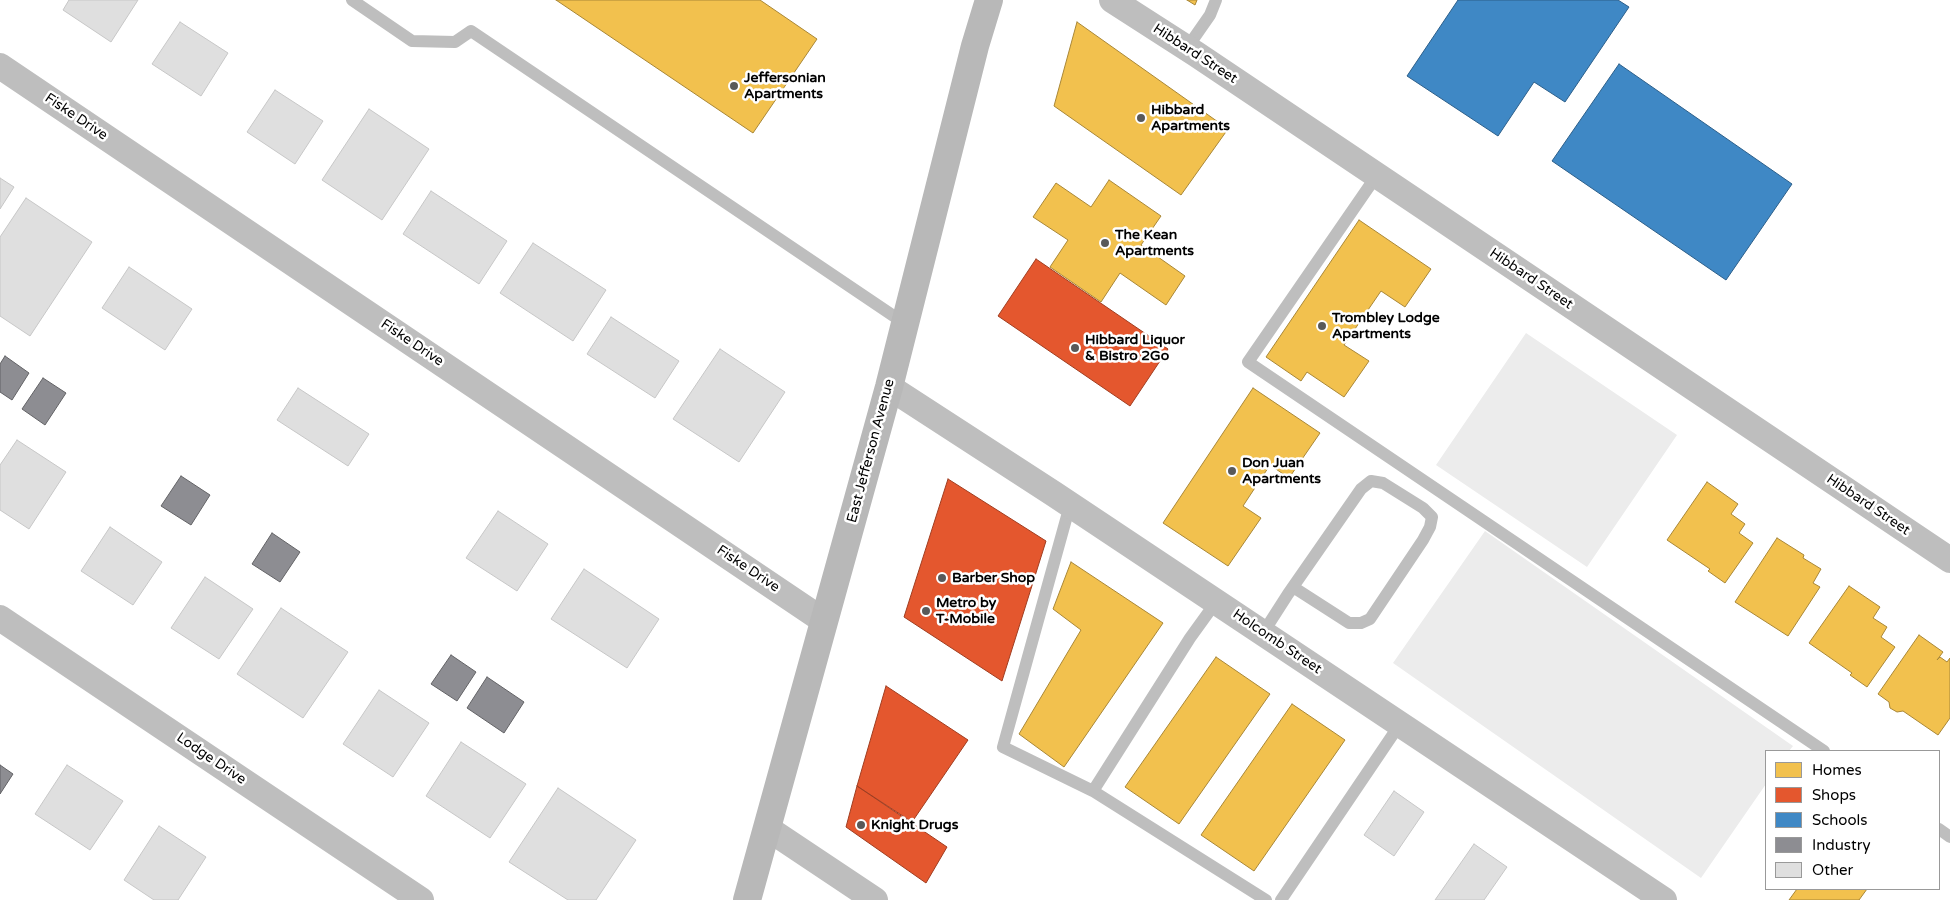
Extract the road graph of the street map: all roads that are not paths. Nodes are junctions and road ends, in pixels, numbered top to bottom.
1 (352, 0) edge
2 (989, 0) edge
3 (1112, 0) edge
4 (1216, 0) edge
5 (1187, 48) junction
6 (0, 66) edge
7 (1377, 175) junction
8 (904, 323) junction
9 (889, 387) junction
10 (1070, 505) junction
11 (1950, 560) edge
12 (1293, 586) junction
13 (1216, 602) junction
14 (0, 618) edge
15 (824, 621) junction
16 (1263, 633) junction
17 (1400, 724) junction
18 (1823, 750) edge
19 (1092, 791) junction
20 (766, 828) junction
21 (421, 900) edge
22 (747, 900) edge
23 (874, 900) edge
24 (1266, 900) edge
25 (1280, 900) edge
26 (1664, 900) edge

1 - 8 lane
2 - 8 main road, East Jefferson Avenue
3 - 5 street, Hibbard Street
4 - 5 lane
5 - 7 street, Hibbard Street
6 - 15 street, Fiske Drive
7 - 11 street, Hibbard Street
7 - 18 lane
8 - 9 main road, East Jefferson Avenue
9 - 10 street, Holcomb Street
9 - 15 main road, East Jefferson Avenue
10 - 13 street, Holcomb Street
10 - 19 lane
12 - 12 lane
12 - 16 lane
13 - 16 street, Holcomb Street
13 - 19 lane
14 - 21 street, Lodge Drive
15 - 20 main road, East Jefferson Avenue
16 - 17 street, Holcomb Street
17 - 25 lane
17 - 26 street, Holcomb Street
19 - 24 lane
20 - 22 main road, East Jefferson Avenue
20 - 23 street

